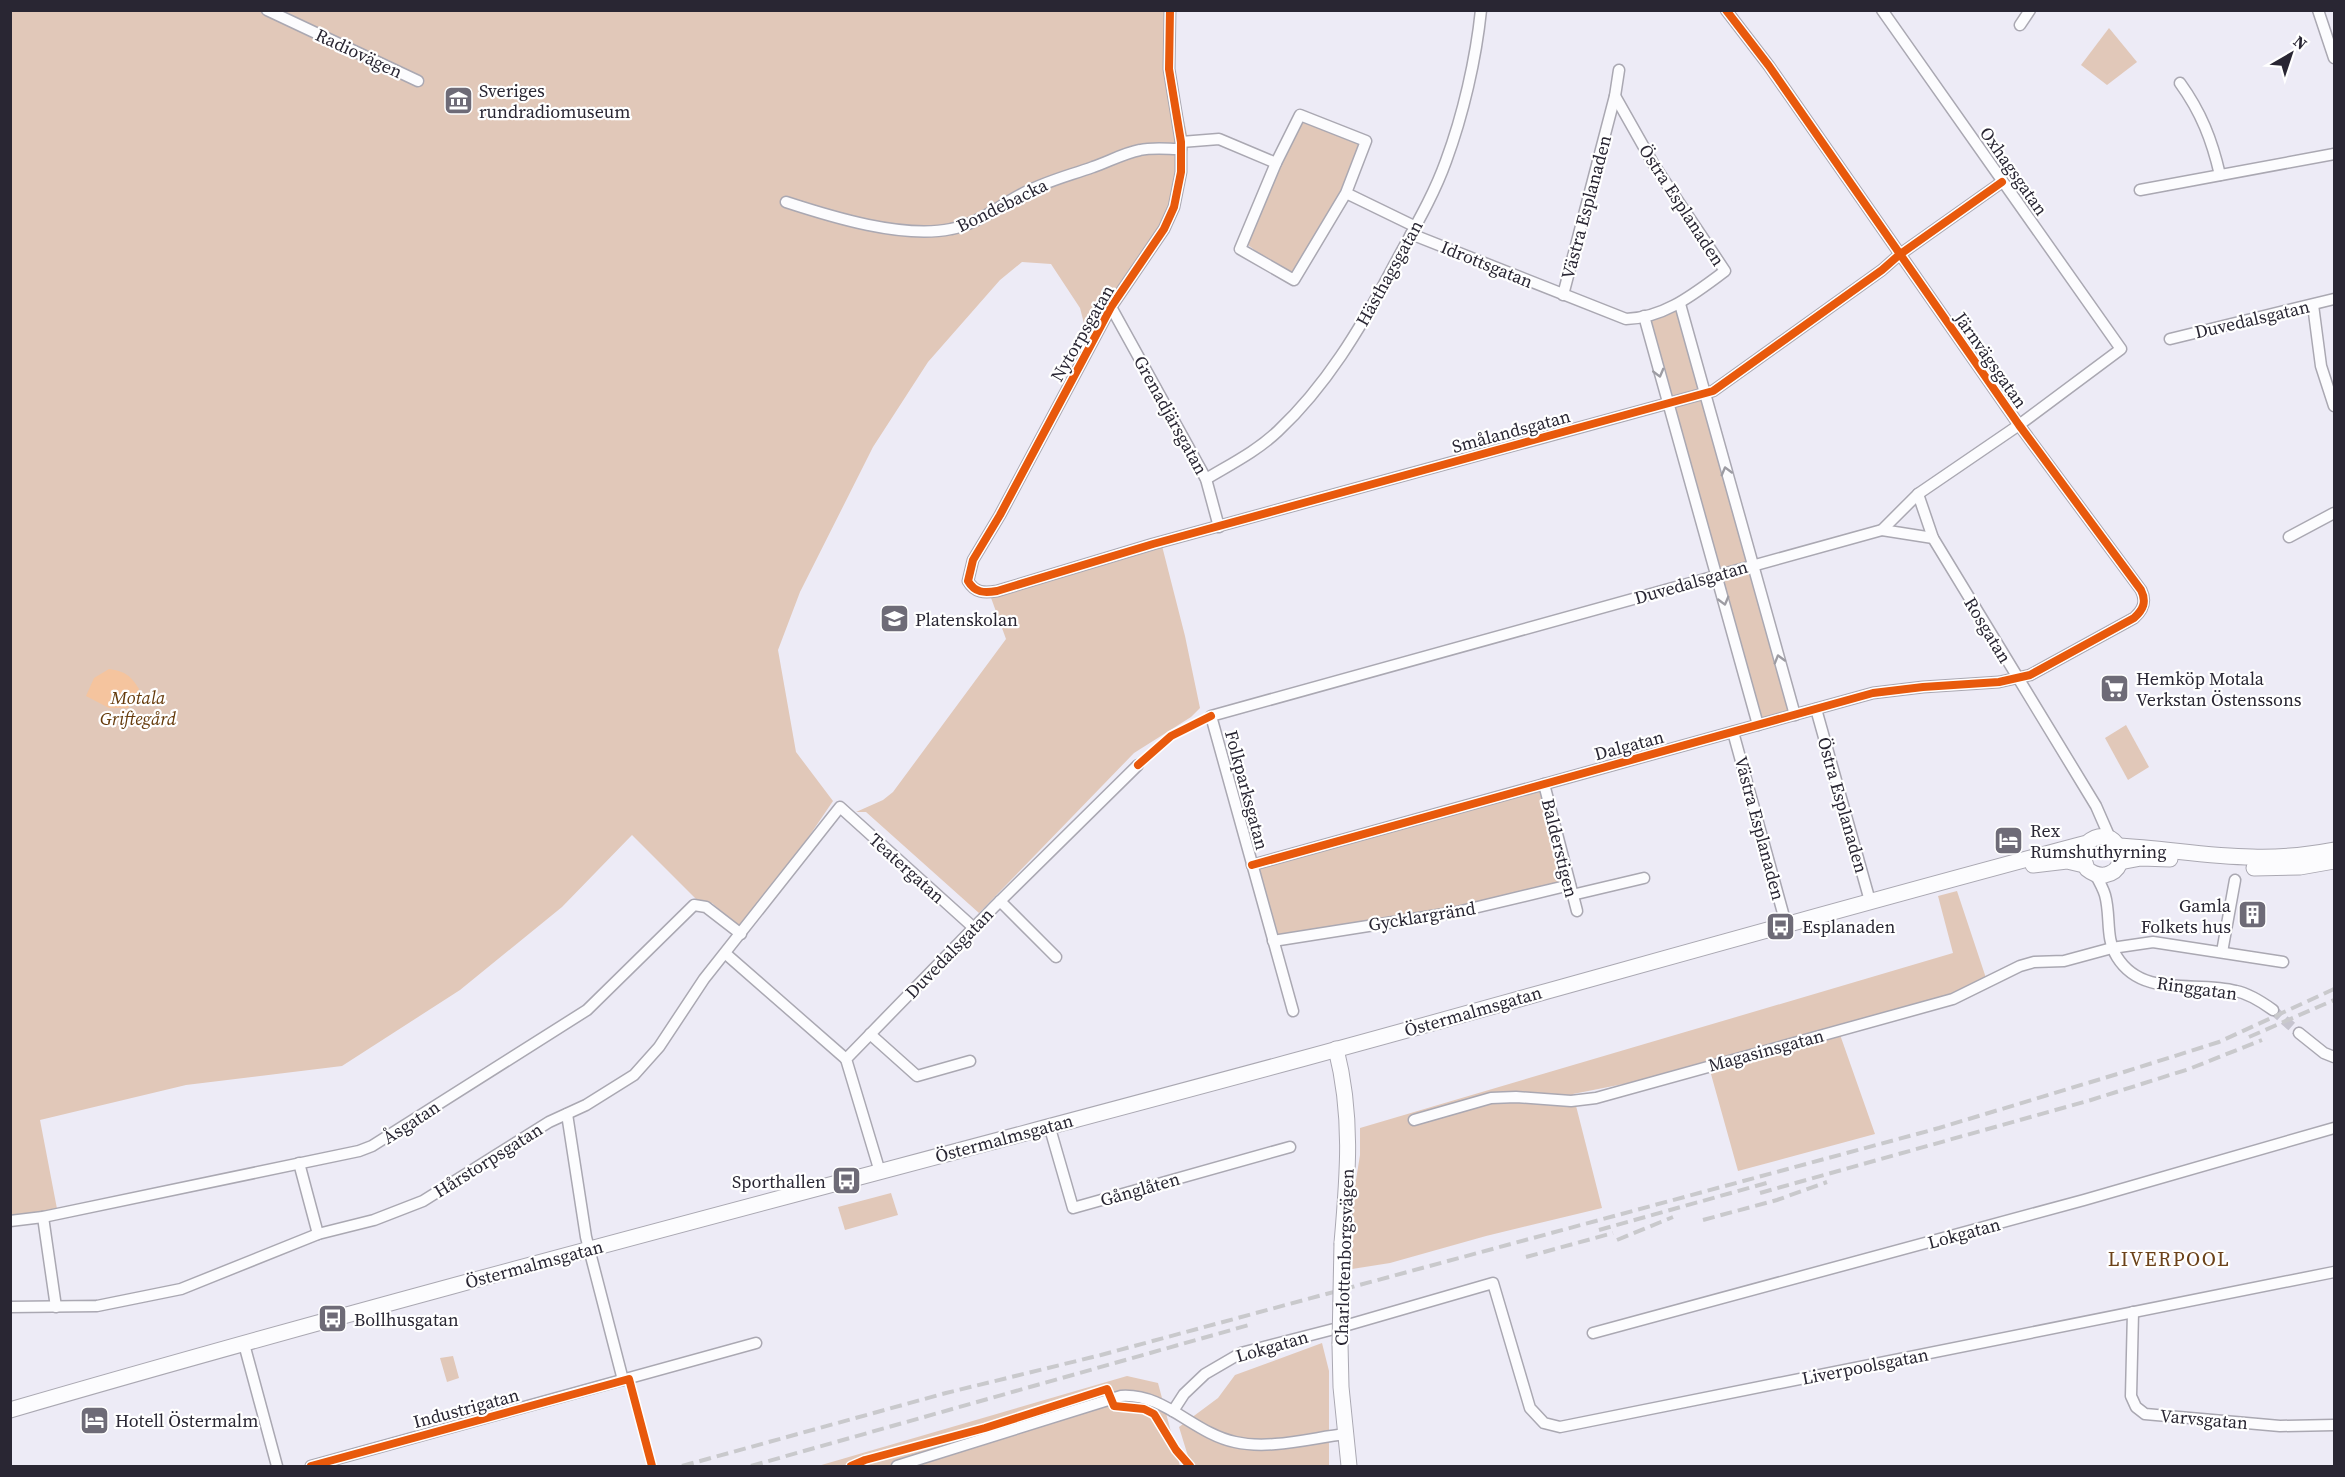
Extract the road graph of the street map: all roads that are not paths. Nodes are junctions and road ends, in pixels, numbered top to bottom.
1 (267, 10) edge
2 (1170, 10) edge
3 (1481, 10) edge
4 (1726, 10) edge
5 (1882, 10) edge
6 (2030, 10) edge
7 (2319, 10) edge
8 (2020, 25) dead end
9 (2334, 58) edge
10 (1619, 70) dead end
11 (418, 81) dead end
12 (2180, 83) dead end
13 (1615, 96) junction
14 (1181, 146) junction
15 (2334, 154) edge
16 (1276, 163) junction
17 (2220, 175) junction
18 (2002, 182) junction
19 (2140, 190) dead end
20 (1346, 193) junction
21 (786, 202) dead end
22 (1412, 230) junction
23 (1899, 255) junction
24 (1563, 295) junction
25 (2334, 299) edge
26 (1680, 304) junction
27 (2313, 304) junction
28 (1111, 307) junction
29 (1644, 316) junction
30 (2170, 339) dead end
31 (2121, 350) joint
32 (1705, 394) junction
33 (1668, 404) junction
34 (2334, 406) edge
35 (2019, 425) junction
36 (1206, 479) junction
37 (1918, 494) junction
38 (2334, 513) edge
39 (1219, 527) junction
40 (1882, 530) junction
41 (2289, 537) dead end
42 (1933, 538) junction
43 (1752, 565) junction
44 (1716, 575) junction
45 (972, 588) joint
46 (2017, 678) junction
47 (1816, 710) junction
48 (1795, 715) junction
49 (1211, 716) joint
50 (1758, 725) junction
51 (1734, 732) junction
52 (1138, 765) dead end
53 (1544, 784) junction
54 (840, 807) joint
55 (2098, 814) junction
56 (2089, 841) junction
57 (2114, 842) junction
58 (2334, 850) edge
59 (2334, 861) edge
60 (1252, 865) junction
61 (2116, 867) junction
62 (1997, 868) junction
63 (2090, 869) junction
64 (1644, 878) dead end
65 (2235, 880) dead end
66 (1571, 890) junction
67 (2105, 895) junction
68 (1000, 901) junction
69 (1870, 902) junction
70 (1576, 911) dead end
71 (1786, 924) junction
72 (974, 928) junction
73 (741, 934) junction
74 (1274, 941) junction
75 (2112, 948) junction
76 (2222, 951) junction
77 (726, 954) junction
78 (1056, 957) dead end
79 (2283, 962) dead end
80 (2273, 1010) tunnel mouth
81 (1293, 1011) dead end
82 (2300, 1033) tunnel mouth
83 (870, 1034) junction
84 (1336, 1049) junction
85 (2334, 1057) edge
86 (846, 1059) junction
87 (969, 1061) dead end
88 (567, 1114) junction
89 (1414, 1120) dead end
90 (1049, 1125) junction
91 (2334, 1128) edge
92 (1290, 1147) dead end
93 (299, 1163) junction
94 (880, 1172) junction
95 (43, 1216) junction
96 (10, 1221) edge
97 (318, 1234) junction
98 (589, 1249) junction
99 (2334, 1272) edge
100 (1493, 1283) joint
101 (10, 1307) edge
102 (56, 1307) junction
103 (2133, 1312) junction
104 (1593, 1333) dead end
105 (756, 1343) dead end
106 (244, 1344) junction
107 (623, 1380) junction
108 (10, 1410) edge
109 (1173, 1411) junction
110 (2334, 1425) edge
111 (1345, 1434) junction
112 (277, 1467) edge
113 (311, 1467) edge
114 (897, 1467) edge
115 (1349, 1467) edge

1 - 11 street, Radiovägen
2 - 14 street, Nytorpsgatan
3 - 22 street, Hästhagsgatan
4 - 23 street, Järnvägsgatan
5 - 18 street, Oxhagsgatan
6 - 8 street
7 - 9 street
10 - 13 street, Västra Esplanaden
12 - 17 street
13 - 24 street, Västra Esplanaden
13 - 26 street, Östra Esplanaden
14 - 16 street
14 - 21 street, Bondebacka
14 - 28 street, Nytorpsgatan
15 - 17 street
16 - 20 street
16 - 20 street
17 - 19 street
18 - 23 street, Smålandsgatan
18 - 31 street, Oxhagsgatan
20 - 22 street, Idrottsgatan
22 - 24 street, Idrottsgatan
22 - 36 street, Hästhagsgatan
23 - 32 street, Smålandsgatan
23 - 35 street, Järnvägsgatan
24 - 29 street, Västra Esplanaden
25 - 27 street, Duvedalsgatan
26 - 29 street, Västra Esplanaden
26 - 32 street
27 - 30 street, Duvedalsgatan
27 - 34 street
28 - 36 street, Grenadjärsgatan
28 - 45 street, Nytorpsgatan
29 -> 33 street
31 - 35 street, Duvedalsgatan
32 - 33 street, Smålandsgatan
43 -> 32 street
33 - 39 street, Smålandsgatan
33 - 44 street
35 - 37 street, Duvedalsgatan
35 - 46 street, Järnvägsgatan
36 - 39 street, Grenadjärsgatan
37 - 40 street, Duvedalsgatan
37 - 42 street, Rosgatan
38 - 41 street
39 - 45 street, Smålandsgatan
40 - 42 street
40 - 43 street, Duvedalsgatan
42 - 46 street, Rosgatan
43 - 44 street, Duvedalsgatan
48 -> 43 street
44 - 49 street, Duvedalsgatan
44 -> 50 street
46 - 47 street, Dalgatan
46 - 55 street, Rosgatan
47 - 48 street, Dalgatan
47 - 69 street, Östra Esplanaden
48 - 50 street, Dalgatan
49 - 60 street, Folkparksgatan
50 - 51 street, Dalgatan
51 - 53 street, Dalgatan
51 - 71 street, Västra Esplanaden
52 - 68 street, Duvedalsgatan
53 - 60 street, Dalgatan
53 - 66 street, Balderstigen
54 - 72 street, Teatergatan
54 - 73 street, Hårstorpsgatan
55 - 56 street
55 - 57 street, Rosgatan
56 - 57 main road, Östermalmsgatan
56 - 62 main road, Östermalmsgatan
56 - 63 main road
57 - 58 main road, Östermalmsgatan
57 - 61 main road
59 - 61 main road, Östermalmsgatan
60 - 74 street, Folkparksgatan
61 - 63 main road, Östermalmsgatan
61 - 67 street
62 - 63 main road, Östermalmsgatan
62 - 69 main road, Östermalmsgatan
63 - 67 street
64 - 66 street, Gycklargränd
65 - 76 street
66 - 70 street, Balderstigen
66 - 74 street, Gycklargränd
67 - 75 street
68 - 72 street, Duvedalsgatan
68 - 78 street
69 - 71 main road, Östermalmsgatan
71 - 84 main road, Östermalmsgatan
72 - 83 street, Duvedalsgatan
73 - 77 street, Hårstorpsgatan
73 - 93 street, Åsgatan
74 - 81 street, Folkparksgatan
75 - 76 street, Magasinsgatan
75 - 80 street, Ringgatan
75 - 89 street, Magasinsgatan
76 - 79 street, Magasinsgatan
77 - 86 street
77 - 88 street, Hårstorpsgatan
82 - 85 street
83 - 86 street, Duvedalsgatan
83 - 87 street
84 - 90 main road, Östermalmsgatan
84 - 111 main road, Charlottenborgsvägen, bridge
86 - 94 street
88 - 97 street, Hårstorpsgatan
88 - 98 street
90 - 92 street, Gånglåten
90 - 94 main road, Östermalmsgatan
91 - 104 street, Lokgatan
93 - 95 street, Åsgatan
93 - 97 street
94 - 98 main road, Östermalmsgatan
95 - 96 street, Åsgatan
95 - 102 street
97 - 102 street, Hårstorpsgatan
98 - 106 main road, Östermalmsgatan
98 - 107 street
99 - 103 street, Liverpoolsgatan
100 - 103 street, Liverpoolsgatan
100 - 109 street, Lokgatan
101 - 102 street, Hårstorpsgatan
103 - 110 street, Varvsgatan
105 - 107 street, Industrigatan
106 - 108 main road, Östermalmsgatan
106 - 112 street
107 - 113 street, Industrigatan
109 - 111 street
109 - 114 street
111 - 115 main road, Charlottenborgsvägen

